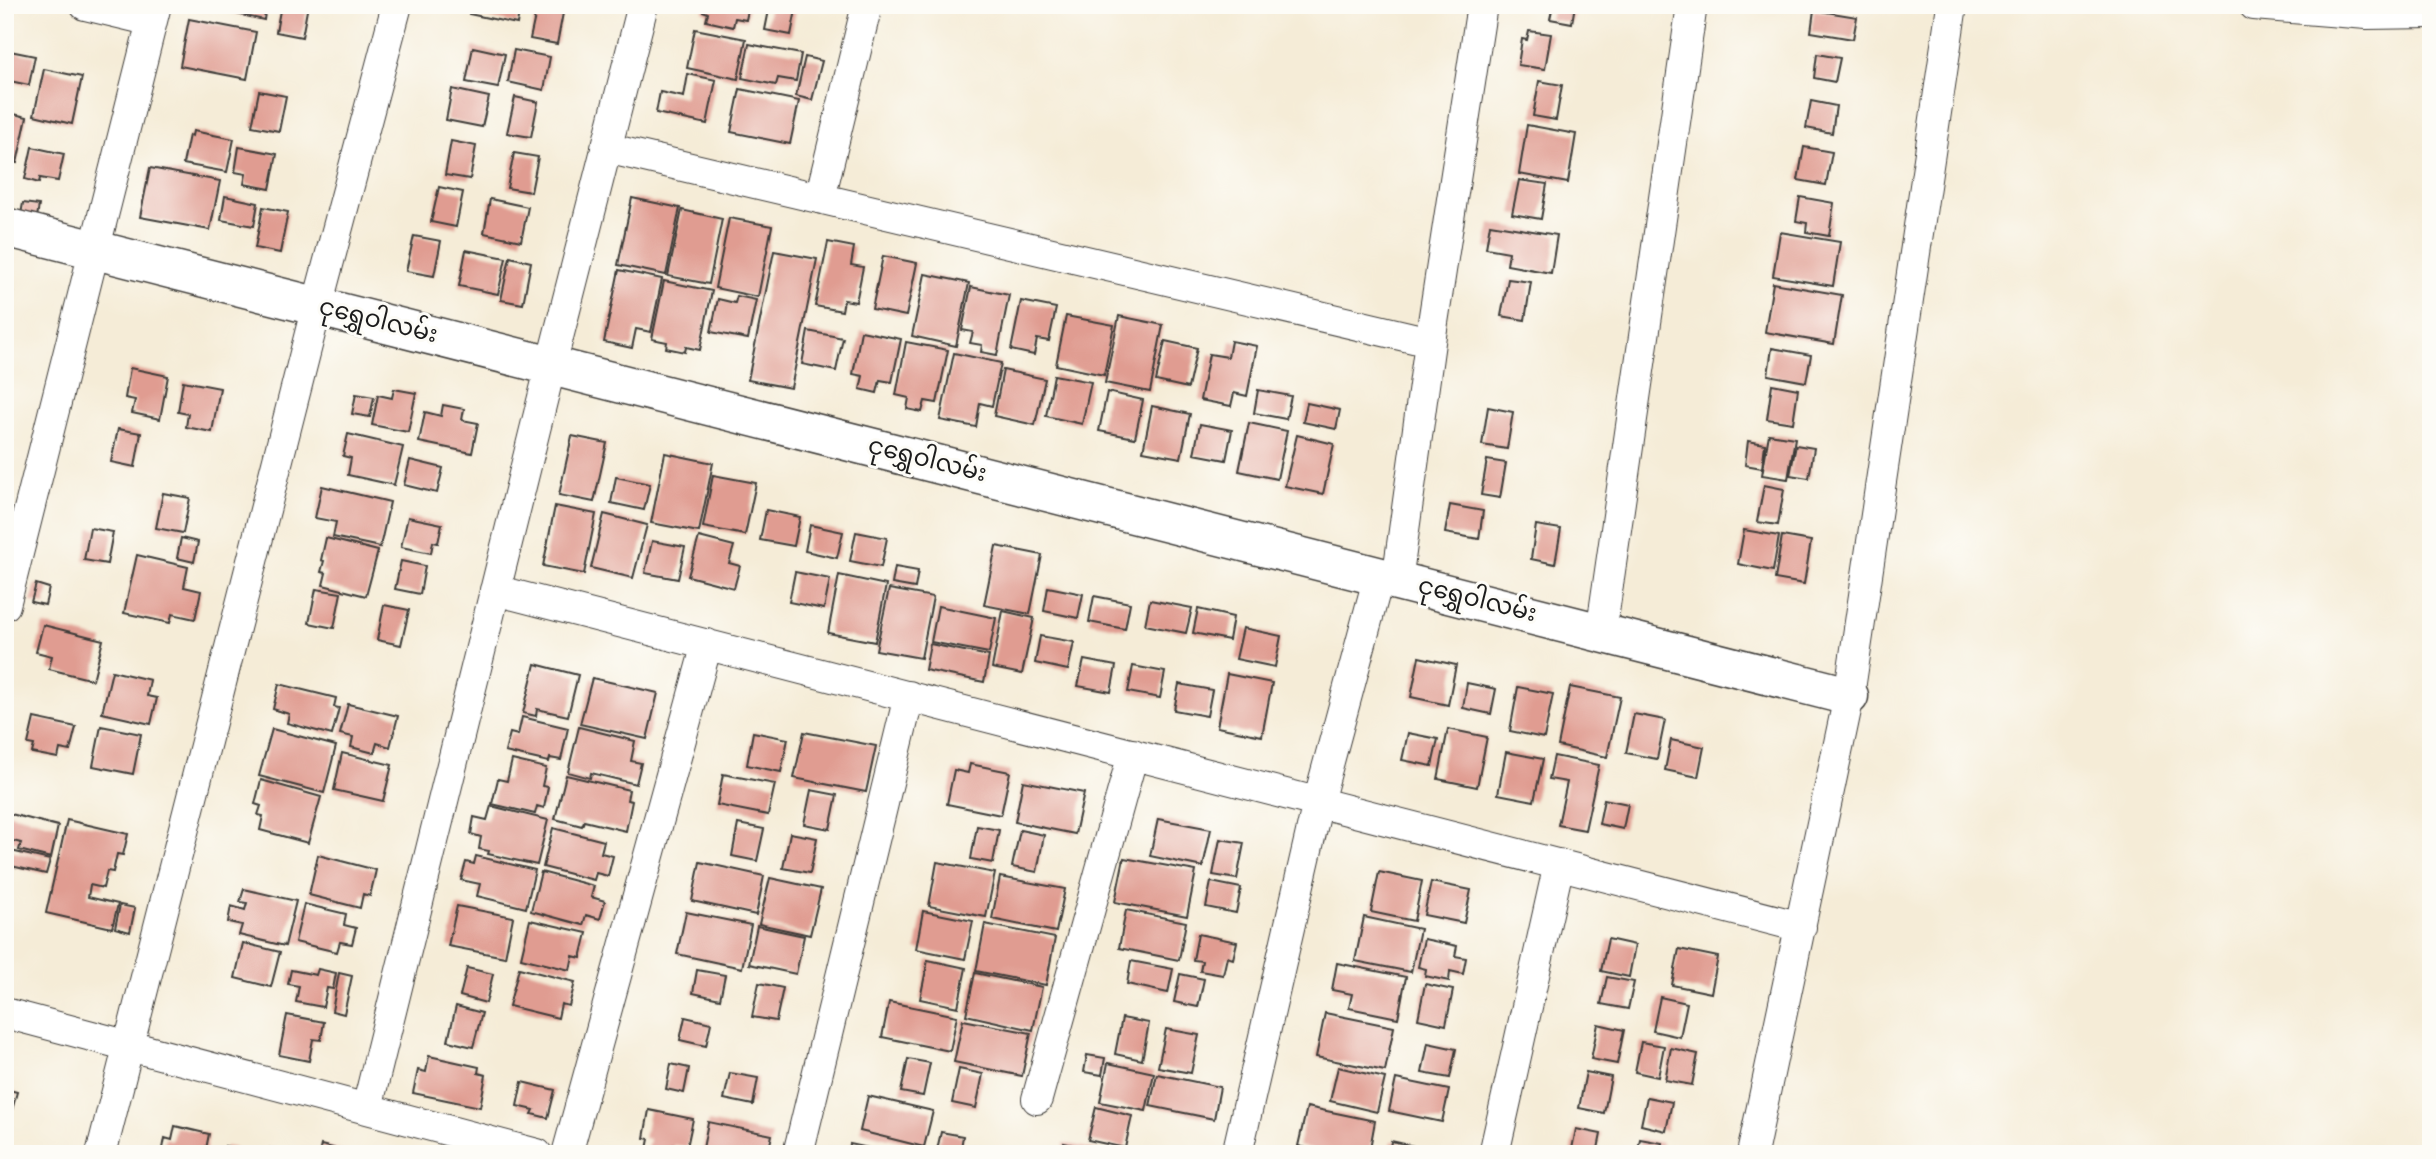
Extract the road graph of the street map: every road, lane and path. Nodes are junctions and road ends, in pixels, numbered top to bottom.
1 (85, 5) edge
2 (397, 5) edge
3 (643, 5) edge
4 (867, 5) edge
5 (1482, 5) edge
6 (1692, 5) edge
7 (1952, 5) edge
8 (2254, 5) edge
9 (154, 13) edge
10 (2431, 13) edge
11 (606, 148) junction
12 (820, 198) junction
13 (5, 227) edge
14 (94, 249) junction
15 (317, 306) junction
16 (1430, 342) junction
17 (551, 365) junction
18 (1388, 579) junction
19 (495, 590) junction
20 (5, 605) edge
21 (1601, 633) junction
22 (707, 644) junction
23 (909, 696) junction
24 (1849, 696) junction
25 (1133, 754) junction
26 (1318, 802) junction
27 (1559, 864) junction
28 (1801, 927) junction
29 (5, 1013) edge
30 (128, 1045) junction
31 (1037, 1099) dead end
32 (367, 1108) junction
33 (101, 1154) edge
34 (537, 1154) edge
35 (567, 1154) edge
36 (798, 1154) edge
37 (1237, 1154) edge
38 (1494, 1154) edge
39 (1752, 1154) edge

1 - 9 street
2 - 15 street
3 - 11 street
4 - 12 street
5 - 16 street
6 - 21 street
7 - 24 street
8 - 10 street
9 - 14 street
11 - 12 street
11 - 17 street
12 - 16 street
13 - 14 street, ငုရွှေဝါလမ်း
14 - 15 street, ငုရွှေဝါလမ်း
14 - 20 street
15 - 17 street, ငုရွှေဝါလမ်း
15 - 30 street
16 - 18 street
17 - 18 street, ငုရွှေဝါလမ်း
17 - 19 street
18 - 21 street, ငုရွှေဝါလမ်း
18 - 26 street
19 - 22 street
19 - 32 street
21 - 24 street, ငုရွှေဝါလမ်း
22 - 23 street
22 - 35 street
23 - 25 street
23 - 36 street
24 - 28 street
25 - 26 street
25 - 31 street
26 - 27 street
26 - 37 street
27 - 28 street
27 - 38 street
28 - 39 street
29 - 30 street
30 - 32 street
30 - 33 street
32 - 34 street

